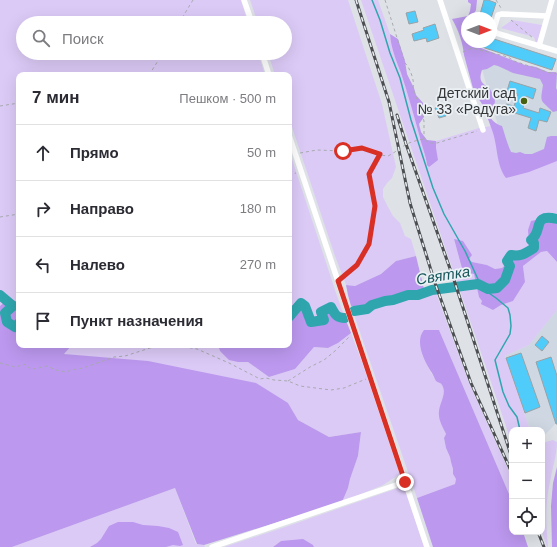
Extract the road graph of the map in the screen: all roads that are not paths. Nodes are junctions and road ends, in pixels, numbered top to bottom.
1 (244, 0) edge
2 (440, 0) edge
3 (552, 0) edge
4 (250, 16) edge
5 (547, 16) junction
6 (537, 45) junction
7 (557, 51) edge
8 (264, 60) edge
9 (268, 72) edge
10 (483, 130) road end
11 (292, 144) edge
12 (405, 482) junction
13 (212, 547) edge
14 (427, 547) edge

1 - 4 street
2 - 10 street
3 - 5 street
5 - 6 street
5 - 6 street
6 - 7 street
8 - 9 street
11 - 12 street
12 - 13 street
12 - 14 street

